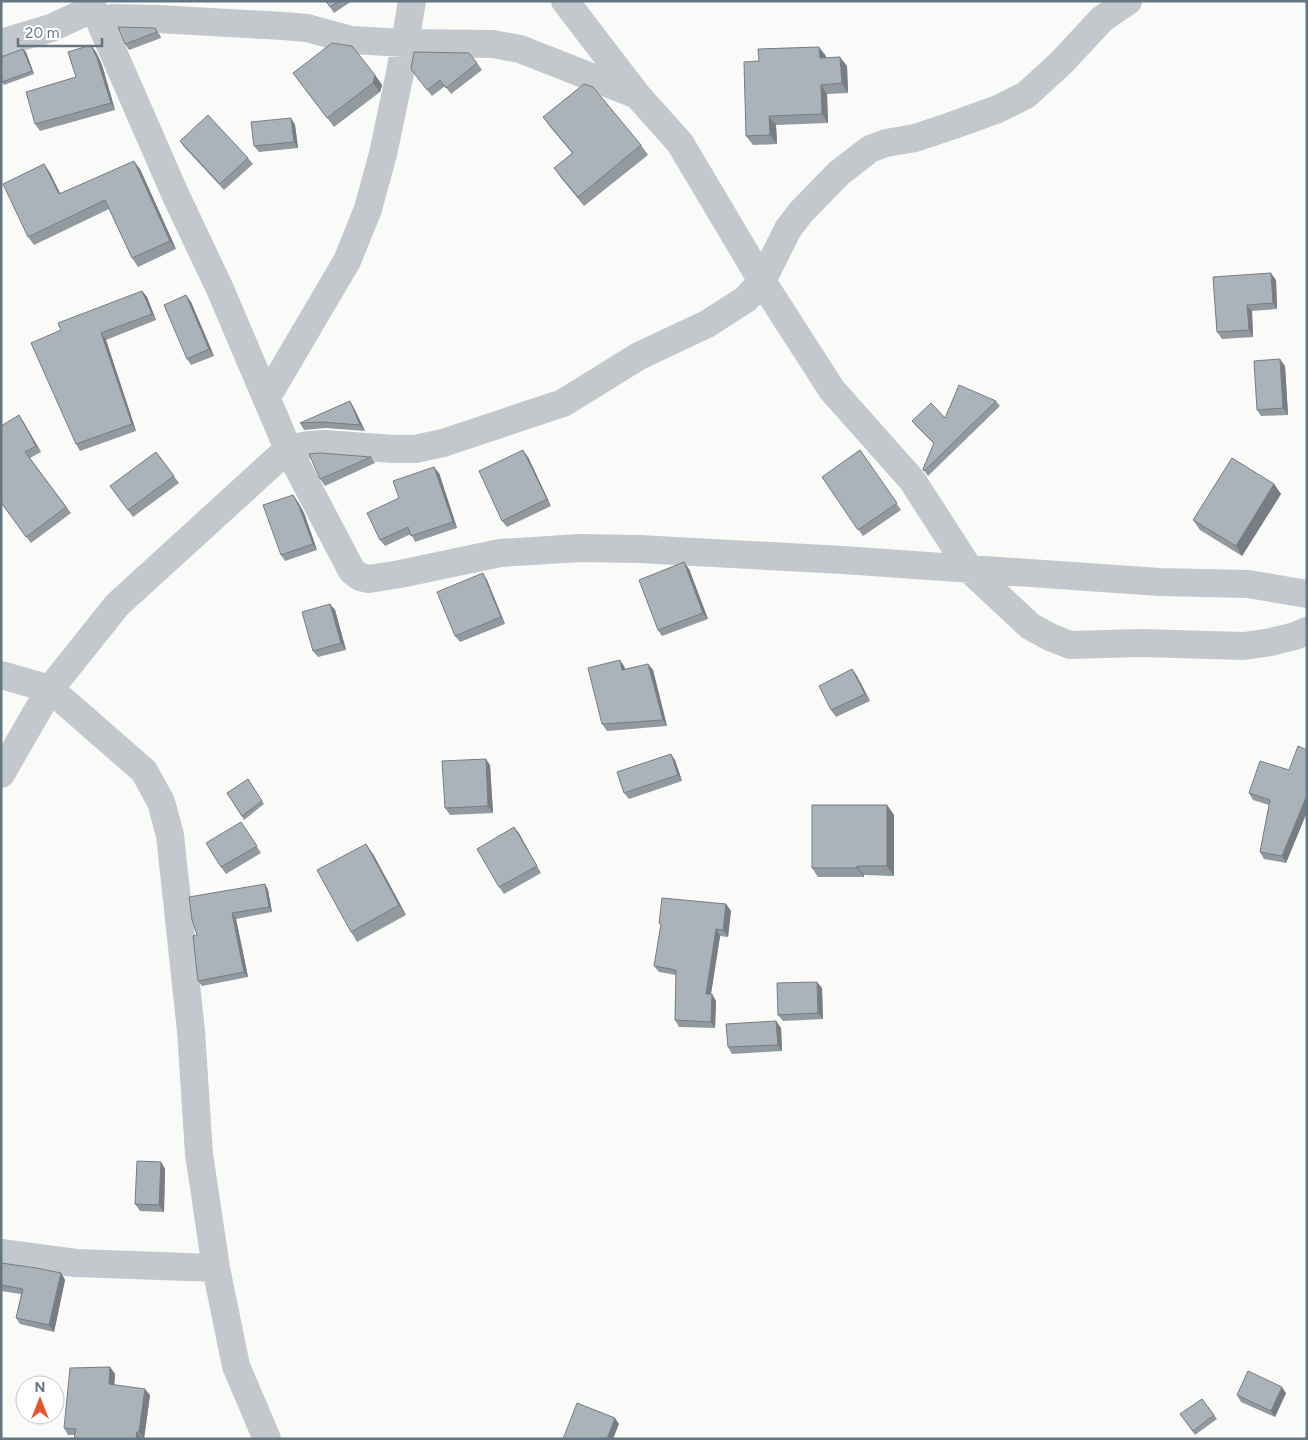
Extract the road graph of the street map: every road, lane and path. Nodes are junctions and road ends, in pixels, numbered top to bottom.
1 (412, 1) edge
2 (565, 1) edge
3 (1128, 1) edge
4 (94, 11) edge
5 (1, 43) edge
6 (405, 43) junction
7 (637, 94) junction
8 (762, 281) junction
9 (267, 396) junction
10 (288, 449) junction
11 (970, 570) junction
12 (1307, 594) edge
13 (1307, 631) edge
14 (1, 675) edge
15 (50, 689) junction
16 (1, 774) edge
17 (1, 1253) edge
18 (216, 1268) junction
19 (267, 1439) edge

1 - 6 street
2 - 7 street
3 - 8 street
4 - 5 street
4 - 6 street
4 - 9 street
6 - 7 street
6 - 9 street
7 - 8 street
8 - 10 street
8 - 11 street
9 - 10 street
10 - 11 street
10 - 15 street
11 - 12 street
11 - 13 street
14 - 15 street
15 - 16 street
15 - 18 street
17 - 18 street
18 - 19 street

